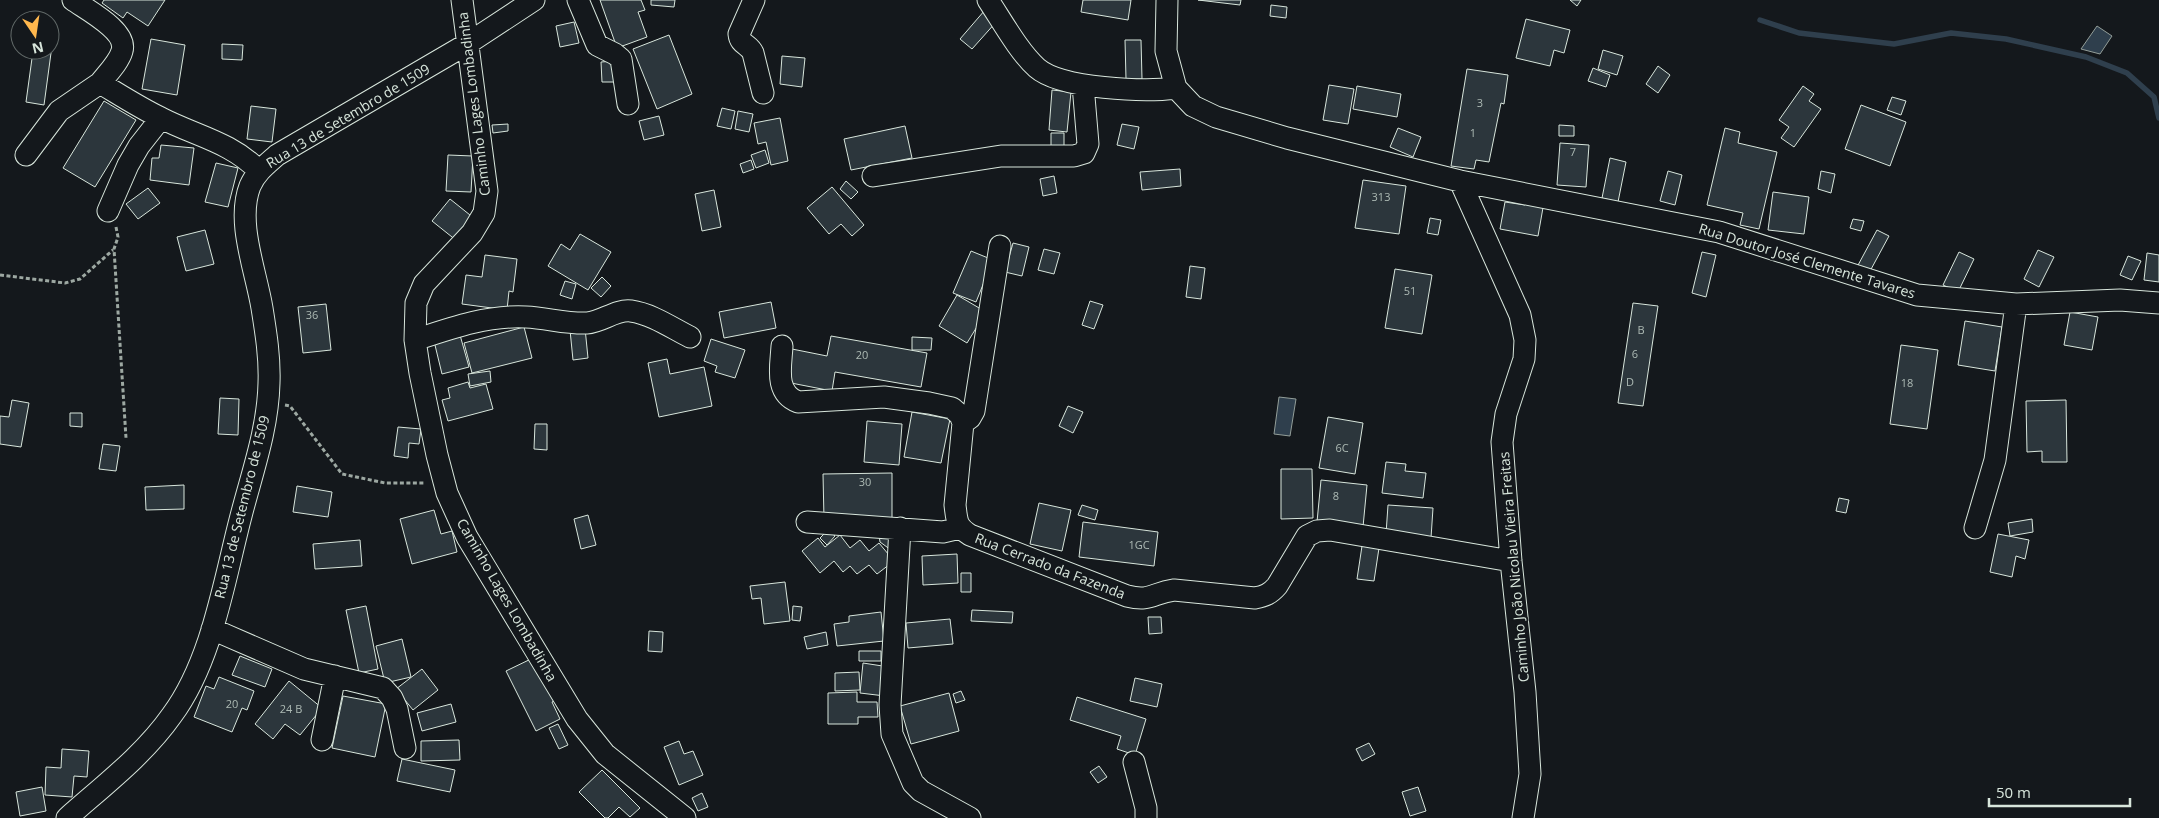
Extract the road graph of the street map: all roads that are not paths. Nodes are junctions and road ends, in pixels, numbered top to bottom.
1 (73, 0) edge
2 (462, 0) edge
3 (534, 0) edge
4 (578, 0) edge
5 (754, 0) edge
6 (988, 0) edge
7 (1167, 0) edge
8 (468, 44) junction
9 (100, 83) junction
10 (1083, 85) junction
11 (1176, 88) junction
12 (763, 93) dead end
13 (628, 104) dead end
14 (161, 118) junction
15 (26, 155) dead end
16 (259, 171) junction
17 (873, 176) dead end
18 (1460, 181) junction
19 (108, 211) road end
20 (1000, 246) dead end
21 (2159, 303) edge
22 (2016, 304) junction
23 (690, 337) dead end
24 (415, 340) junction
25 (782, 346) dead end
26 (963, 423) junction
27 (807, 522) dead end
28 (900, 528) junction
29 (960, 528) junction
30 (1975, 528) dead end
31 (1510, 561) junction
32 (212, 629) junction
33 (335, 676) junction
34 (322, 740) dead end
35 (405, 748) dead end
36 (1134, 762) dead end
37 (67, 818) edge
38 (685, 818) edge
39 (970, 818) edge
40 (1146, 818) edge
41 (1522, 818) edge

1 - 9 street
2 - 8 street, Caminho Lages Lombadinha
3 - 8 street, Rua 13 de Setembro de 1509
4 - 13 street
5 - 12 street
6 - 10 street
7 - 11 street
8 - 16 street, Rua 13 de Setembro de 1509
8 - 24 street, Caminho Lages Lombadinha
9 - 14 street
9 - 15 street
10 - 11 street
10 - 17 street
11 - 18 street, Rua Doutor José Clemente Tavares
14 - 16 street
14 - 19 street
16 - 32 street, Rua 13 de Setembro de 1509
18 - 22 street, Rua Doutor José Clemente Tavares
18 - 31 street, Caminho João Nicolau Vieira Freitas
20 - 26 street, Rua Cerrado da Fazenda
21 - 22 street, Rua Doutor José Clemente Tavares
22 - 30 street
23 - 24 street
24 - 38 street, Caminho Lages Lombadinha
25 - 26 street
26 - 29 street, Rua Cerrado da Fazenda
27 - 28 street
28 - 29 street
28 - 39 street
29 - 31 street, Rua Cerrado da Fazenda
31 - 41 street, Caminho João Nicolau Vieira Freitas
32 - 33 street
32 - 37 street, Rua 13 de Setembro de 1509
33 - 34 street
33 - 35 street
36 - 40 street

